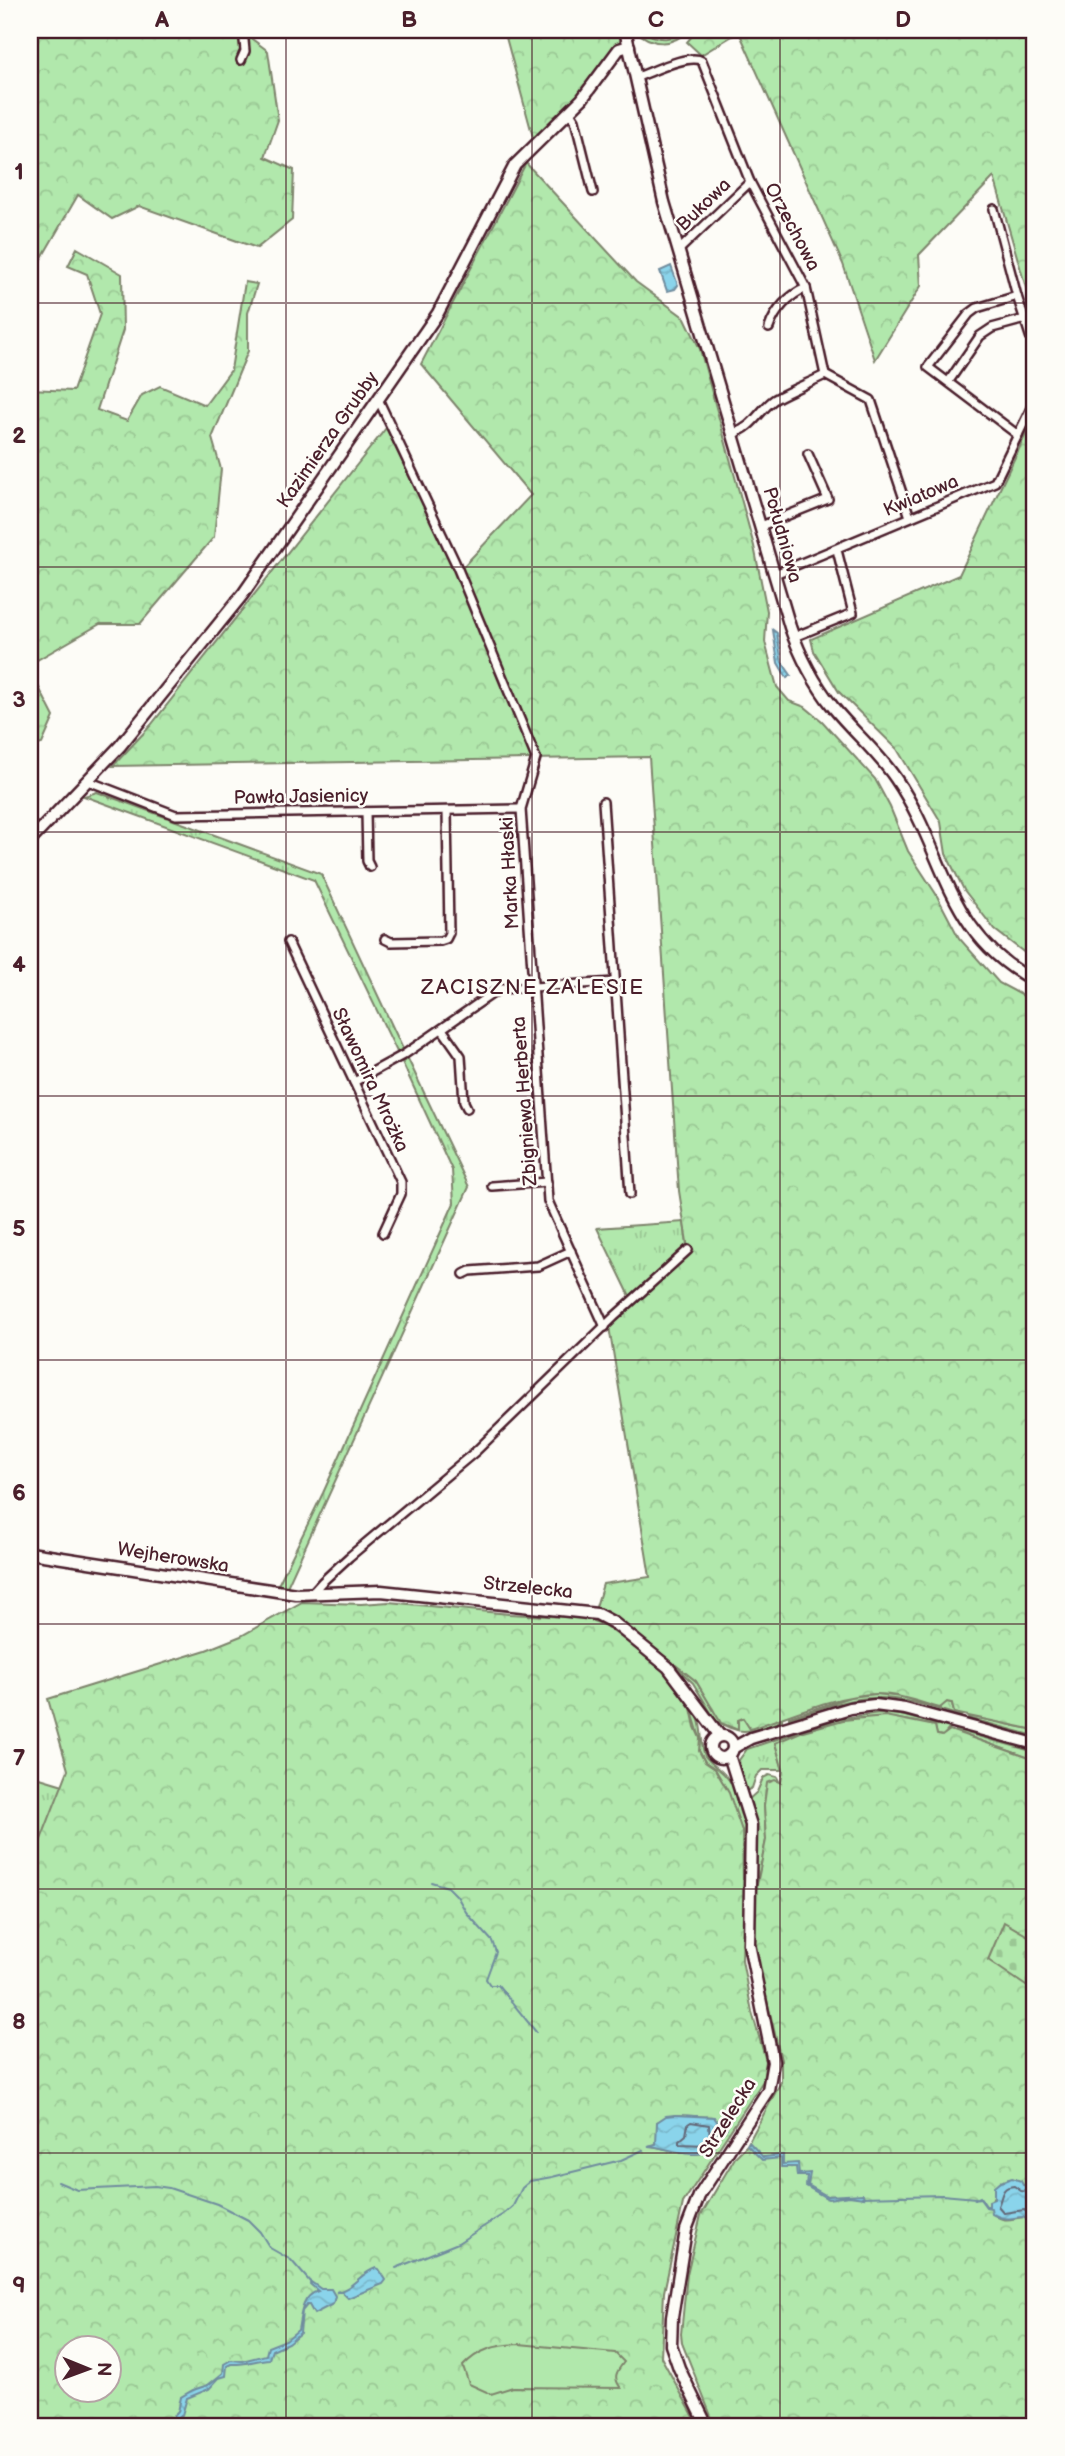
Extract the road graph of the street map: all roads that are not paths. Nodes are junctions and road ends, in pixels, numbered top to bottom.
1 (243, 30) edge
2 (625, 30) edge
3 (629, 46) junction
4 (242, 60) dead end
5 (636, 77) junction
6 (570, 112) junction
7 (750, 182) junction
8 (593, 192) dead end
9 (994, 209) dead end
10 (679, 250) junction
11 (806, 288) junction
12 (1017, 296) junction
13 (1025, 319) junction
14 (769, 328) dead end
15 (1035, 351) edge
16 (825, 375) junction
17 (949, 381) junction
18 (378, 399) junction
19 (1035, 400) edge
20 (734, 433) junction
21 (1018, 435) junction
22 (808, 454) dead end
23 (910, 517) junction
24 (761, 526) junction
25 (838, 550) junction
26 (775, 574) junction
27 (794, 637) junction
28 (88, 781) junction
29 (603, 802) dead end
30 (521, 809) junction
31 (447, 811) junction
32 (366, 812) junction
33 (30, 841) edge
34 (370, 867) dead end
35 (385, 939) dead end
36 (288, 942) dead end
37 (1035, 981) edge
38 (615, 982) junction
39 (533, 987) junction
40 (442, 1029) junction
41 (354, 1082) junction
42 (467, 1108) dead end
43 (547, 1182) junction
44 (492, 1186) dead end
45 (630, 1194) dead end
46 (383, 1233) dead end
47 (688, 1250) dead end
48 (571, 1251) junction
49 (464, 1274) dead end
50 (605, 1327) junction
51 (30, 1553) edge
52 (312, 1594) junction
53 (716, 1738) junction
54 (1035, 1744) edge
55 (729, 1750) junction
56 (707, 2426) edge

1 - 4 street
2 - 3 street, Południowa
3 - 5 street, Południowa
3 - 6 street, Kazimierza Grubby
5 - 7 street, Orzechowa
5 - 10 street, Południowa
6 - 8 street
6 - 18 street, Kazimierza Grubby
7 - 10 street, Bukowa
7 - 11 street, Orzechowa
9 - 12 street
10 - 20 street, Południowa
11 - 14 street
11 - 16 street, Orzechowa
12 - 13 street
12 - 17 street
13 - 15 street
13 - 17 street
16 - 20 street
16 - 23 street
17 - 21 street
18 - 28 street, Kazimierza Grubby
18 - 30 street, Marka Hłaski
19 - 21 street, Kwiatowa
20 - 24 street, Południowa
21 - 23 street, Kwiatowa
22 - 24 street
23 - 25 street, Kwiatowa
24 - 26 street, Południowa
25 - 26 street, Kwiatowa
25 - 27 street
26 - 27 street, Południowa
27 - 37 street, Południowa
28 - 32 street, Pawła Jasienicy
28 - 33 street, Kazimierza Grubby
29 - 38 street
30 - 31 street, Pawła Jasienicy
30 - 39 street, Marka Hłaski
31 - 32 street, Pawła Jasienicy
31 - 35 street
32 - 34 street
36 - 41 street, Sławomira Mrożka
38 - 39 street
38 - 45 street
39 - 40 street
39 - 43 street, Zbigniewa Herberta
40 - 41 street
40 - 42 street
41 - 46 street, Sławomira Mrożka
43 - 44 street
43 - 48 street, Zbigniewa Herberta
47 - 50 street
48 - 49 street
48 - 50 street, Zbigniewa Herberta
50 - 52 street
51 - 52 street, Wejherowska
52 - 53 street, Strzelecka
53 - 55 street
53 - 55 street, Strzelecka
54 - 55 street
55 - 56 street, Strzelecka

